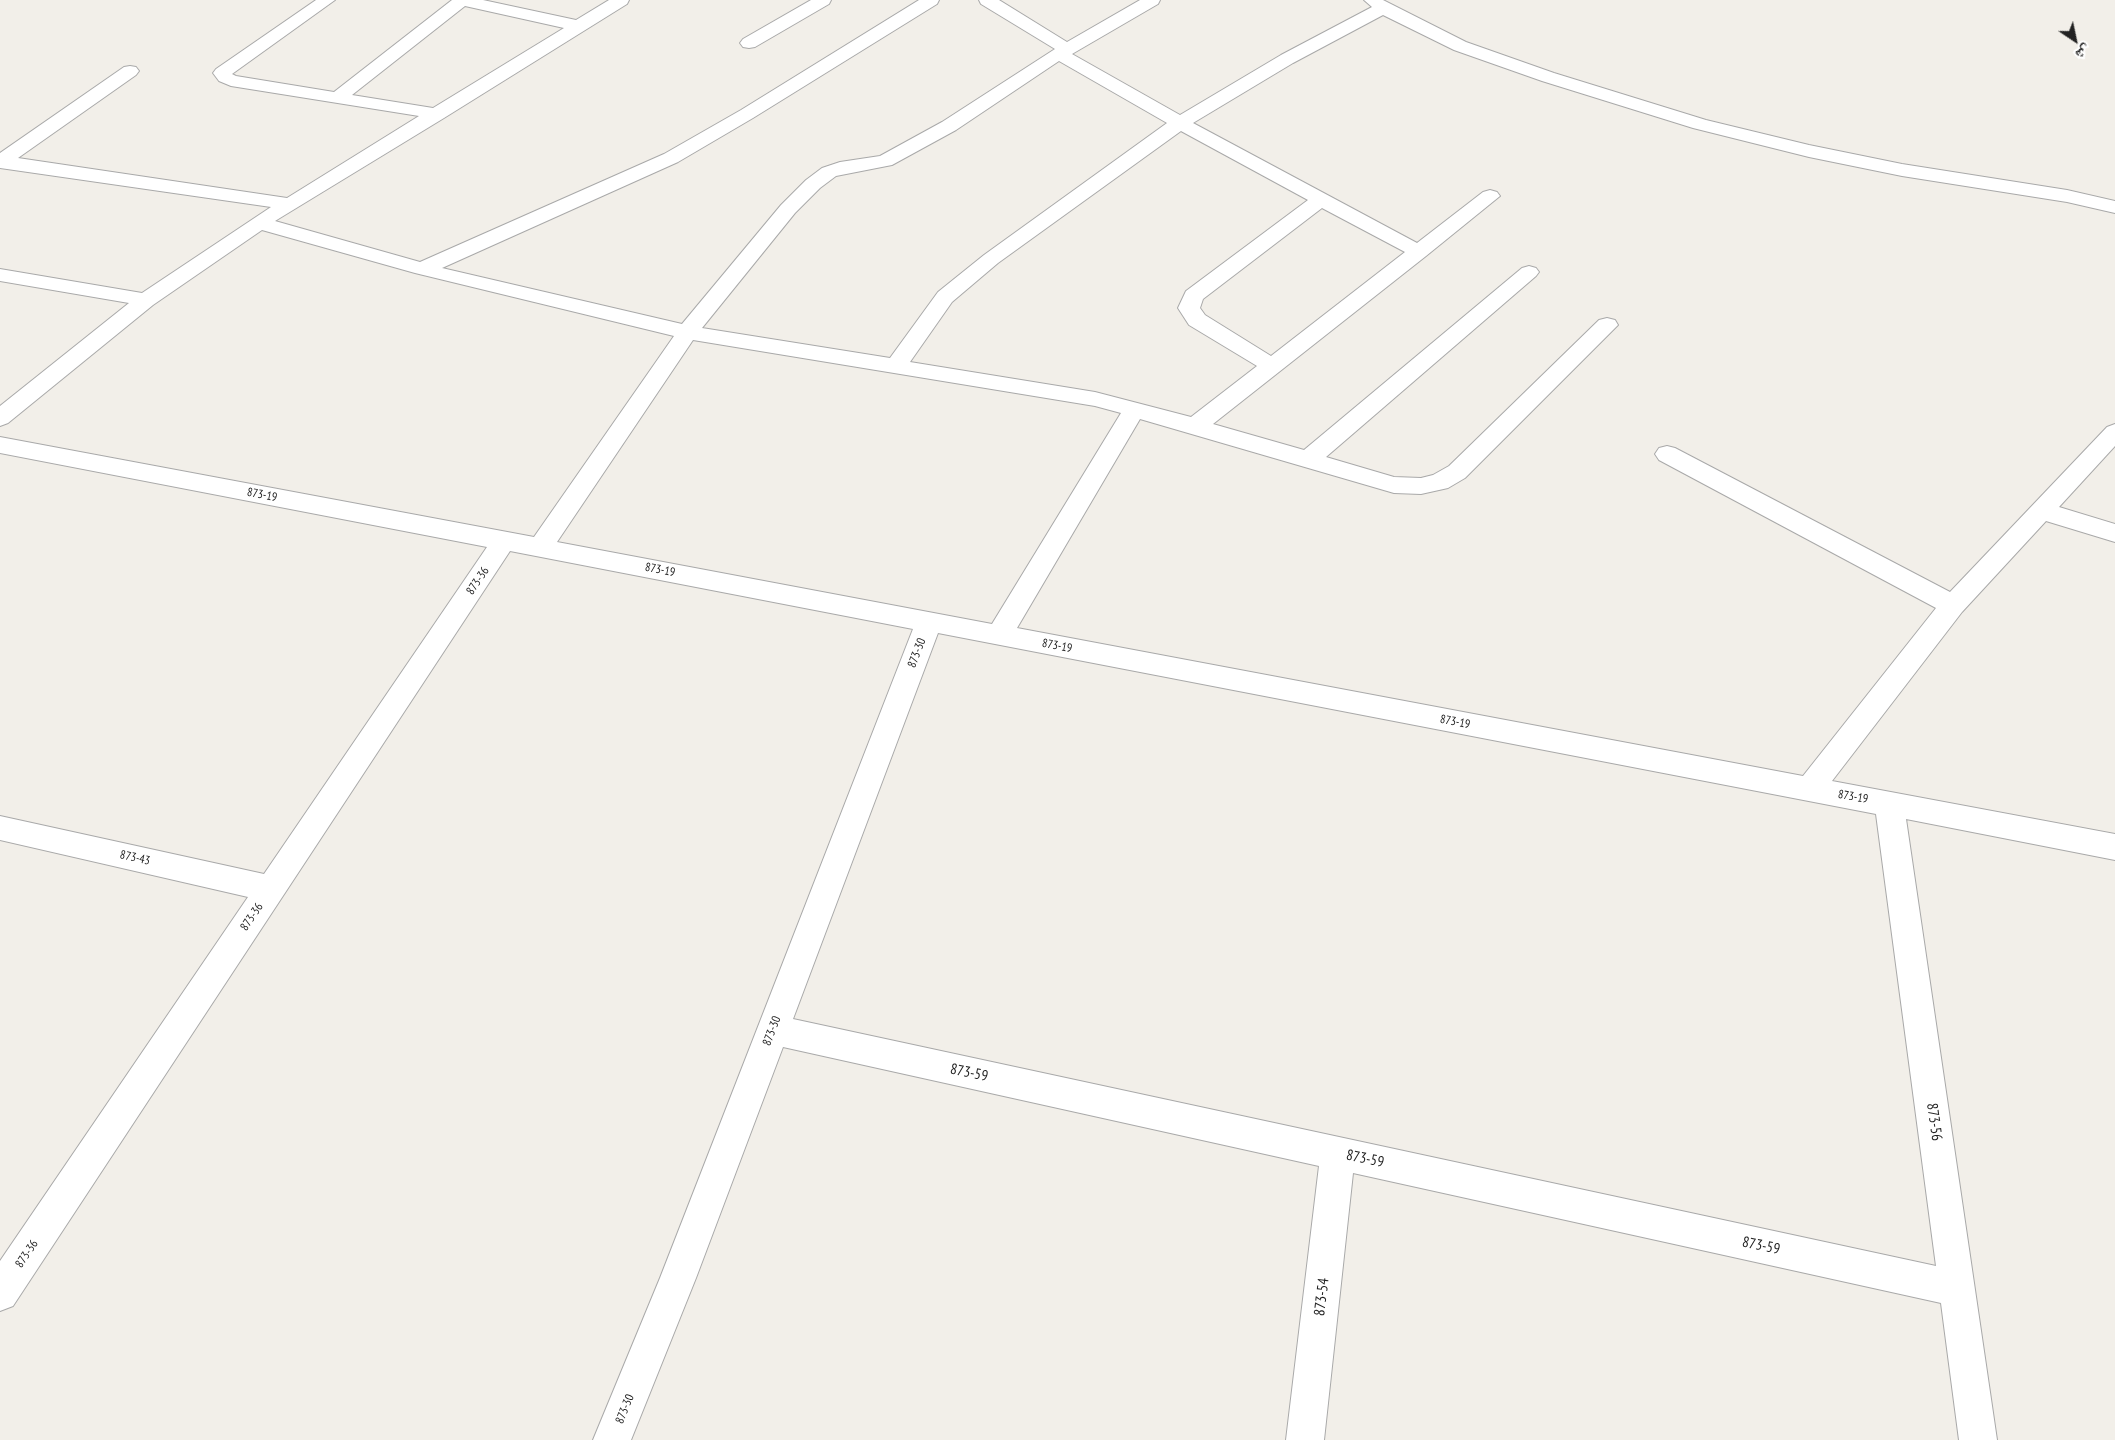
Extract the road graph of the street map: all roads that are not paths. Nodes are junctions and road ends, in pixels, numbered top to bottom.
1 (327, 0) edge
2 (461, 0) edge
3 (622, 0) edge
4 (823, 0) edge
5 (931, 0) edge
6 (987, 0) edge
7 (1152, 0) edge
8 (1377, 4) edge
9 (578, 26) junction
10 (749, 43) dead end
11 (1063, 52) junction
12 (130, 71) dead end
13 (337, 98) junction
14 (438, 114) junction
15 (1180, 123) junction
16 (10, 137) dead end
17 (29, 141) junction
18 (1, 161) edge
19 (1490, 196) dead end
20 (1321, 199) junction
21 (290, 204) junction
22 (2115, 207) edge
23 (258, 223) junction
24 (1419, 252) junction
25 (422, 269) junction
26 (1529, 272) dead end
27 (0, 274) edge
28 (146, 300) junction
29 (1607, 325) dead end
30 (687, 332) junction
31 (896, 366) junction
32 (1272, 366) junction
33 (1134, 410) junction
34 (0, 418) edge
35 (1195, 426) junction
36 (2115, 432) edge
37 (0, 445) edge
38 (1667, 454) dead end
39 (1309, 459) junction
40 (2042, 511) junction
41 (2115, 533) edge
42 (504, 541) junction
43 (540, 548) junction
44 (1953, 605) junction
45 (929, 622) junction
46 (999, 635) junction
47 (1809, 789) junction
48 (1889, 804) junction
49 (0, 828) edge
50 (2115, 847) edge
51 (271, 889) junction
52 (773, 1030) junction
53 (1338, 1154) junction
54 (1957, 1289) junction
55 (0, 1293) edge
56 (612, 1440) edge
57 (1305, 1440) edge
58 (1978, 1440) edge

1 - 13 street
2 - 9 street
2 - 13 street
3 - 9 street
4 - 10 street
5 - 25 street
6 - 11 street
7 - 11 street
8 - 15 street
8 - 22 street
9 - 14 street
11 - 15 street
11 - 30 street
12 - 17 street
13 - 14 street
14 - 21 street
15 - 20 street
15 - 31 street
16 - 17 street
17 - 18 street
18 - 21 street
19 - 24 street
20 - 24 street
20 - 32 street
21 - 23 street
23 - 25 street
23 - 28 street
24 - 32 street
25 - 30 street
26 - 39 street
27 - 28 street
28 - 34 street
29 - 39 street
30 - 31 street
30 - 43 street
31 - 33 street
32 - 35 street
33 - 35 street
33 - 46 street
35 - 39 street
36 - 40 street
37 - 42 street, 873-19
38 - 44 street
40 - 41 street
40 - 44 street
42 - 43 street, 873-19
42 - 51 street, 873-36
43 - 45 street, 873-19
44 - 47 street
45 - 46 street, 873-19
45 - 52 street, 873-30
46 - 47 street, 873-19
47 - 48 street, 873-19
48 - 50 street, 873-19
48 - 54 street, 873-56
49 - 51 street, 873-43
51 - 55 street, 873-36
52 - 53 street, 873-59
52 - 56 street, 873-30
53 - 54 street, 873-59
53 - 57 street, 873-54
54 - 58 street, 873-56

